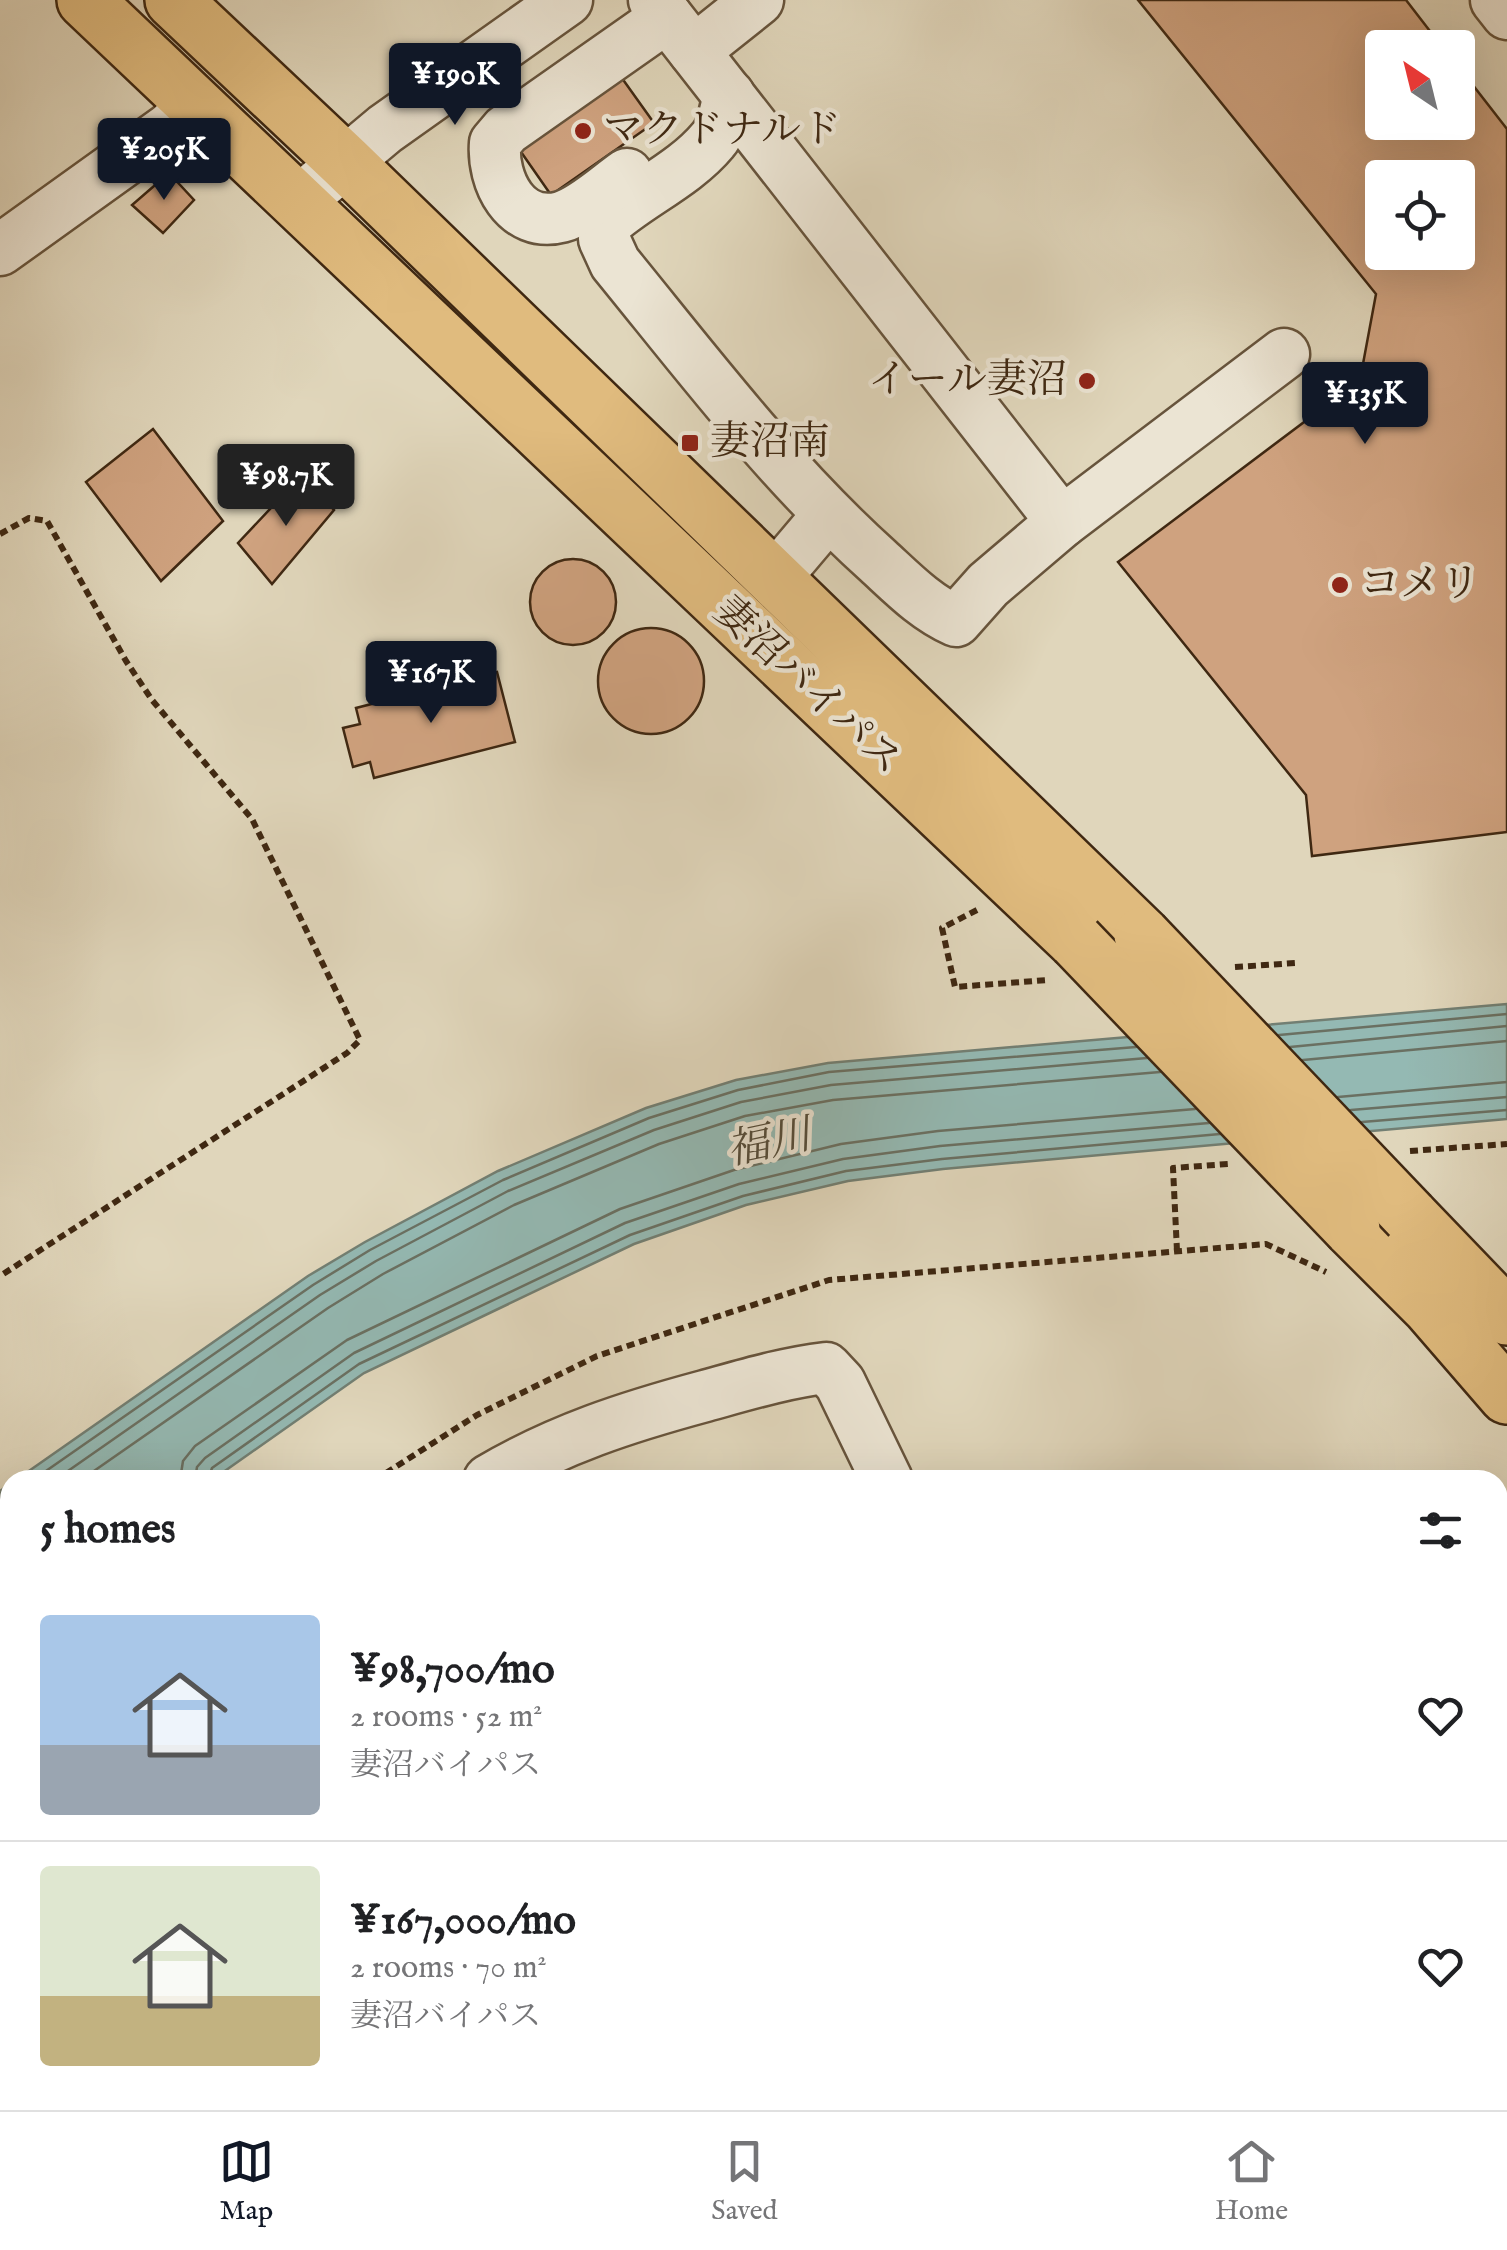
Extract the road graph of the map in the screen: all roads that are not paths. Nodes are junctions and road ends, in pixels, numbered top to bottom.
1 (84, 0) edge
2 (173, 0) edge
3 (567, 0) edge
4 (758, 0) edge
5 (1496, 0) edge
6 (1507, 14) edge
7 (691, 47) edge
8 (195, 104) junction
9 (345, 162) junction
10 (300, 202) junction
11 (0, 250) edge
12 (1284, 354) dead end
13 (828, 515) junction
14 (1062, 522) junction
15 (773, 580) junction
16 (1507, 1317) edge
17 (1507, 1396) edge
18 (506, 1470) edge
19 (882, 1470) edge

1 - 8 highway, 妻沼バイパス
2 - 9 highway, 妻沼バイパス
3 - 9 street
4 - 7 street
5 - 6 street
7 - 13 street
7 - 14 street
8 - 10 highway, 妻沼バイパス
8 - 11 street
9 - 10 street
9 - 15 highway, 妻沼バイパス
10 - 17 highway, 妻沼バイパス, bridge
12 - 14 street
13 - 14 street
13 - 15 street
15 - 16 highway, 妻沼バイパス, bridge
18 - 19 street

